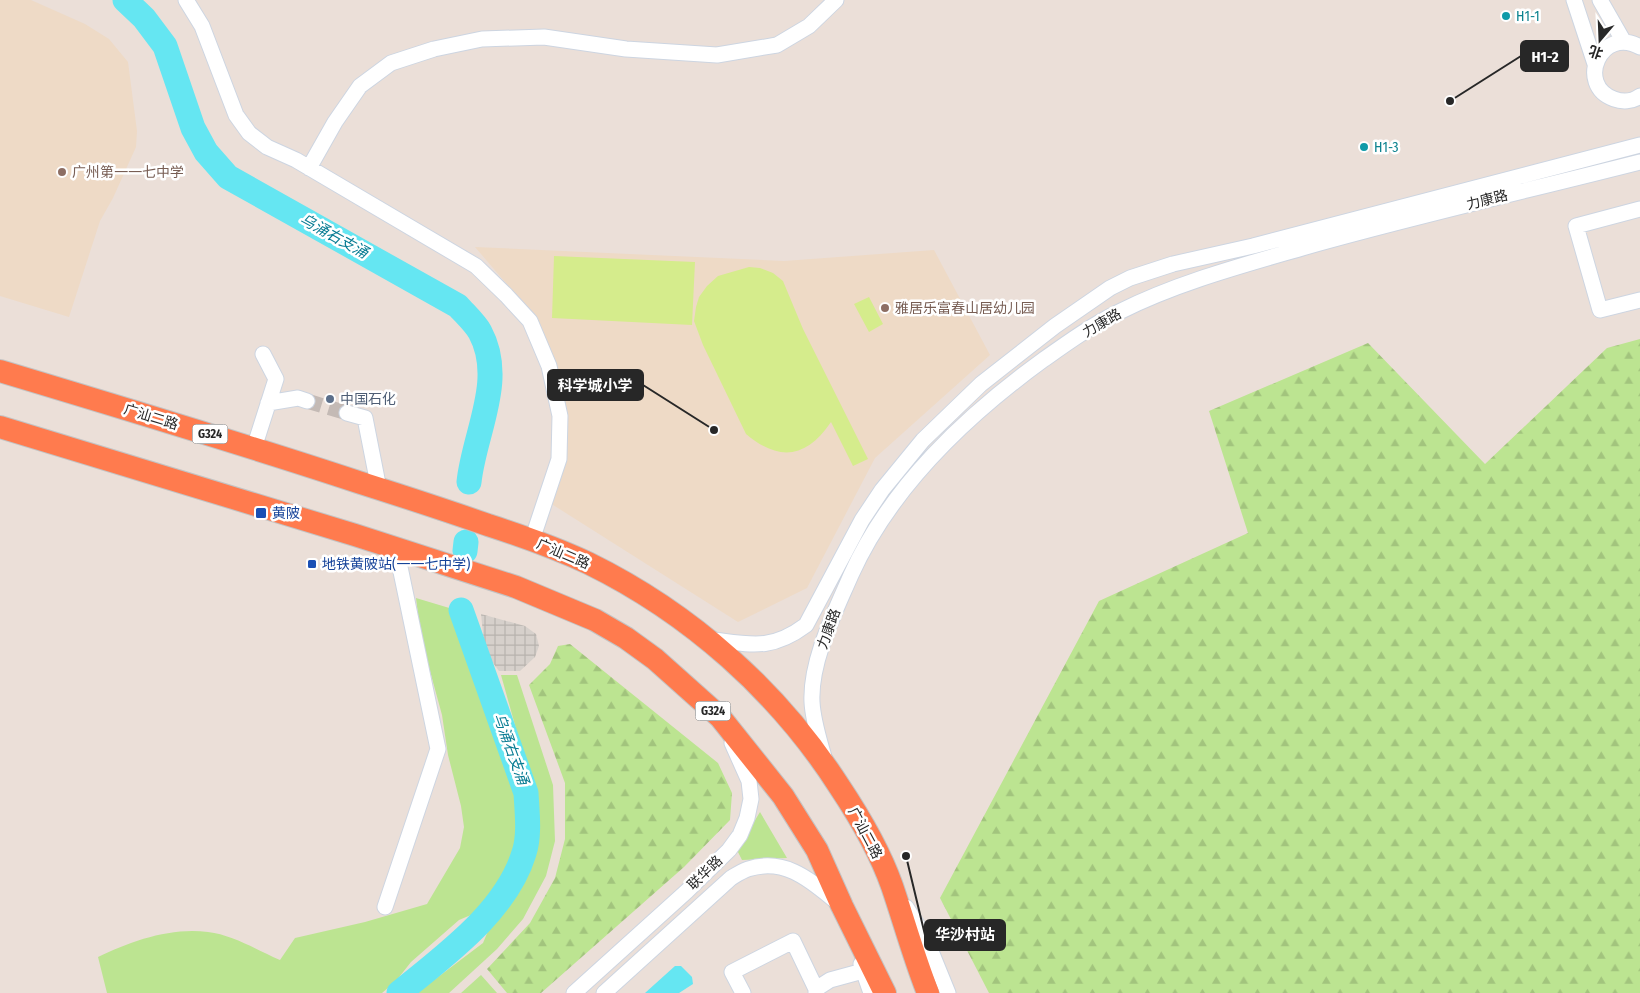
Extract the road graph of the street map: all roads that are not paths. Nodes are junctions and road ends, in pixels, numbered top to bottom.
1 (186, 0) edge
2 (836, 0) edge
3 (1574, 0) edge
4 (1600, 0) edge
5 (1624, 42) junction
6 (1640, 48) edge
7 (1595, 64) junction
8 (1639, 100) edge
9 (1640, 145) edge
10 (1640, 162) edge
11 (310, 168) junction
12 (1640, 209) edge
13 (1640, 300) edge
14 (262, 354) dead end
15 (0, 371) edge
16 (307, 401) tunnel mouth
17 (268, 403) junction
18 (347, 413) tunnel mouth
19 (0, 427) edge
20 (254, 448) junction
21 (379, 489) junction
22 (522, 537) junction
23 (396, 548) junction
24 (707, 639) junction
25 (720, 717) junction
26 (827, 768) junction
27 (891, 882) junction
28 (842, 906) junction
29 (385, 907) dead end
30 (863, 971) junction
31 (816, 991) edge
32 (574, 993) edge
33 (604, 993) edge
34 (743, 993) edge
35 (871, 993) edge
36 (885, 993) edge
37 (928, 993) edge
38 (948, 993) edge

1 - 11 street
2 - 11 street
3 - 7 street
4 - 5 street
5 - 6 street
5 - 7 street
7 - 8 street
9 - 24 street, 力康路
10 - 26 street, 力康路
11 - 22 street
12 - 13 street
14 - 17 street
15 - 20 highway, 广汕二路 / G324
16 - 17 street
17 - 20 street
18 - 21 street
19 - 23 highway, G324
20 - 21 highway, 广汕二路 / G324
21 - 22 highway, 广汕二路 / G324
22 - 24 highway, 广汕二路 / G324
23 - 25 highway, G324
23 - 29 street
24 - 26 highway, 广汕二路 / G324
25 - 28 highway, G324
25 - 32 street, 联华路
26 - 27 highway, 广汕二路 / G324
27 - 37 highway, 广汕二路 / G324
27 - 38 street
28 - 30 street
28 - 33 street, 联华路
28 - 36 highway, G324
30 - 31 street
30 - 35 street
31 - 34 street

